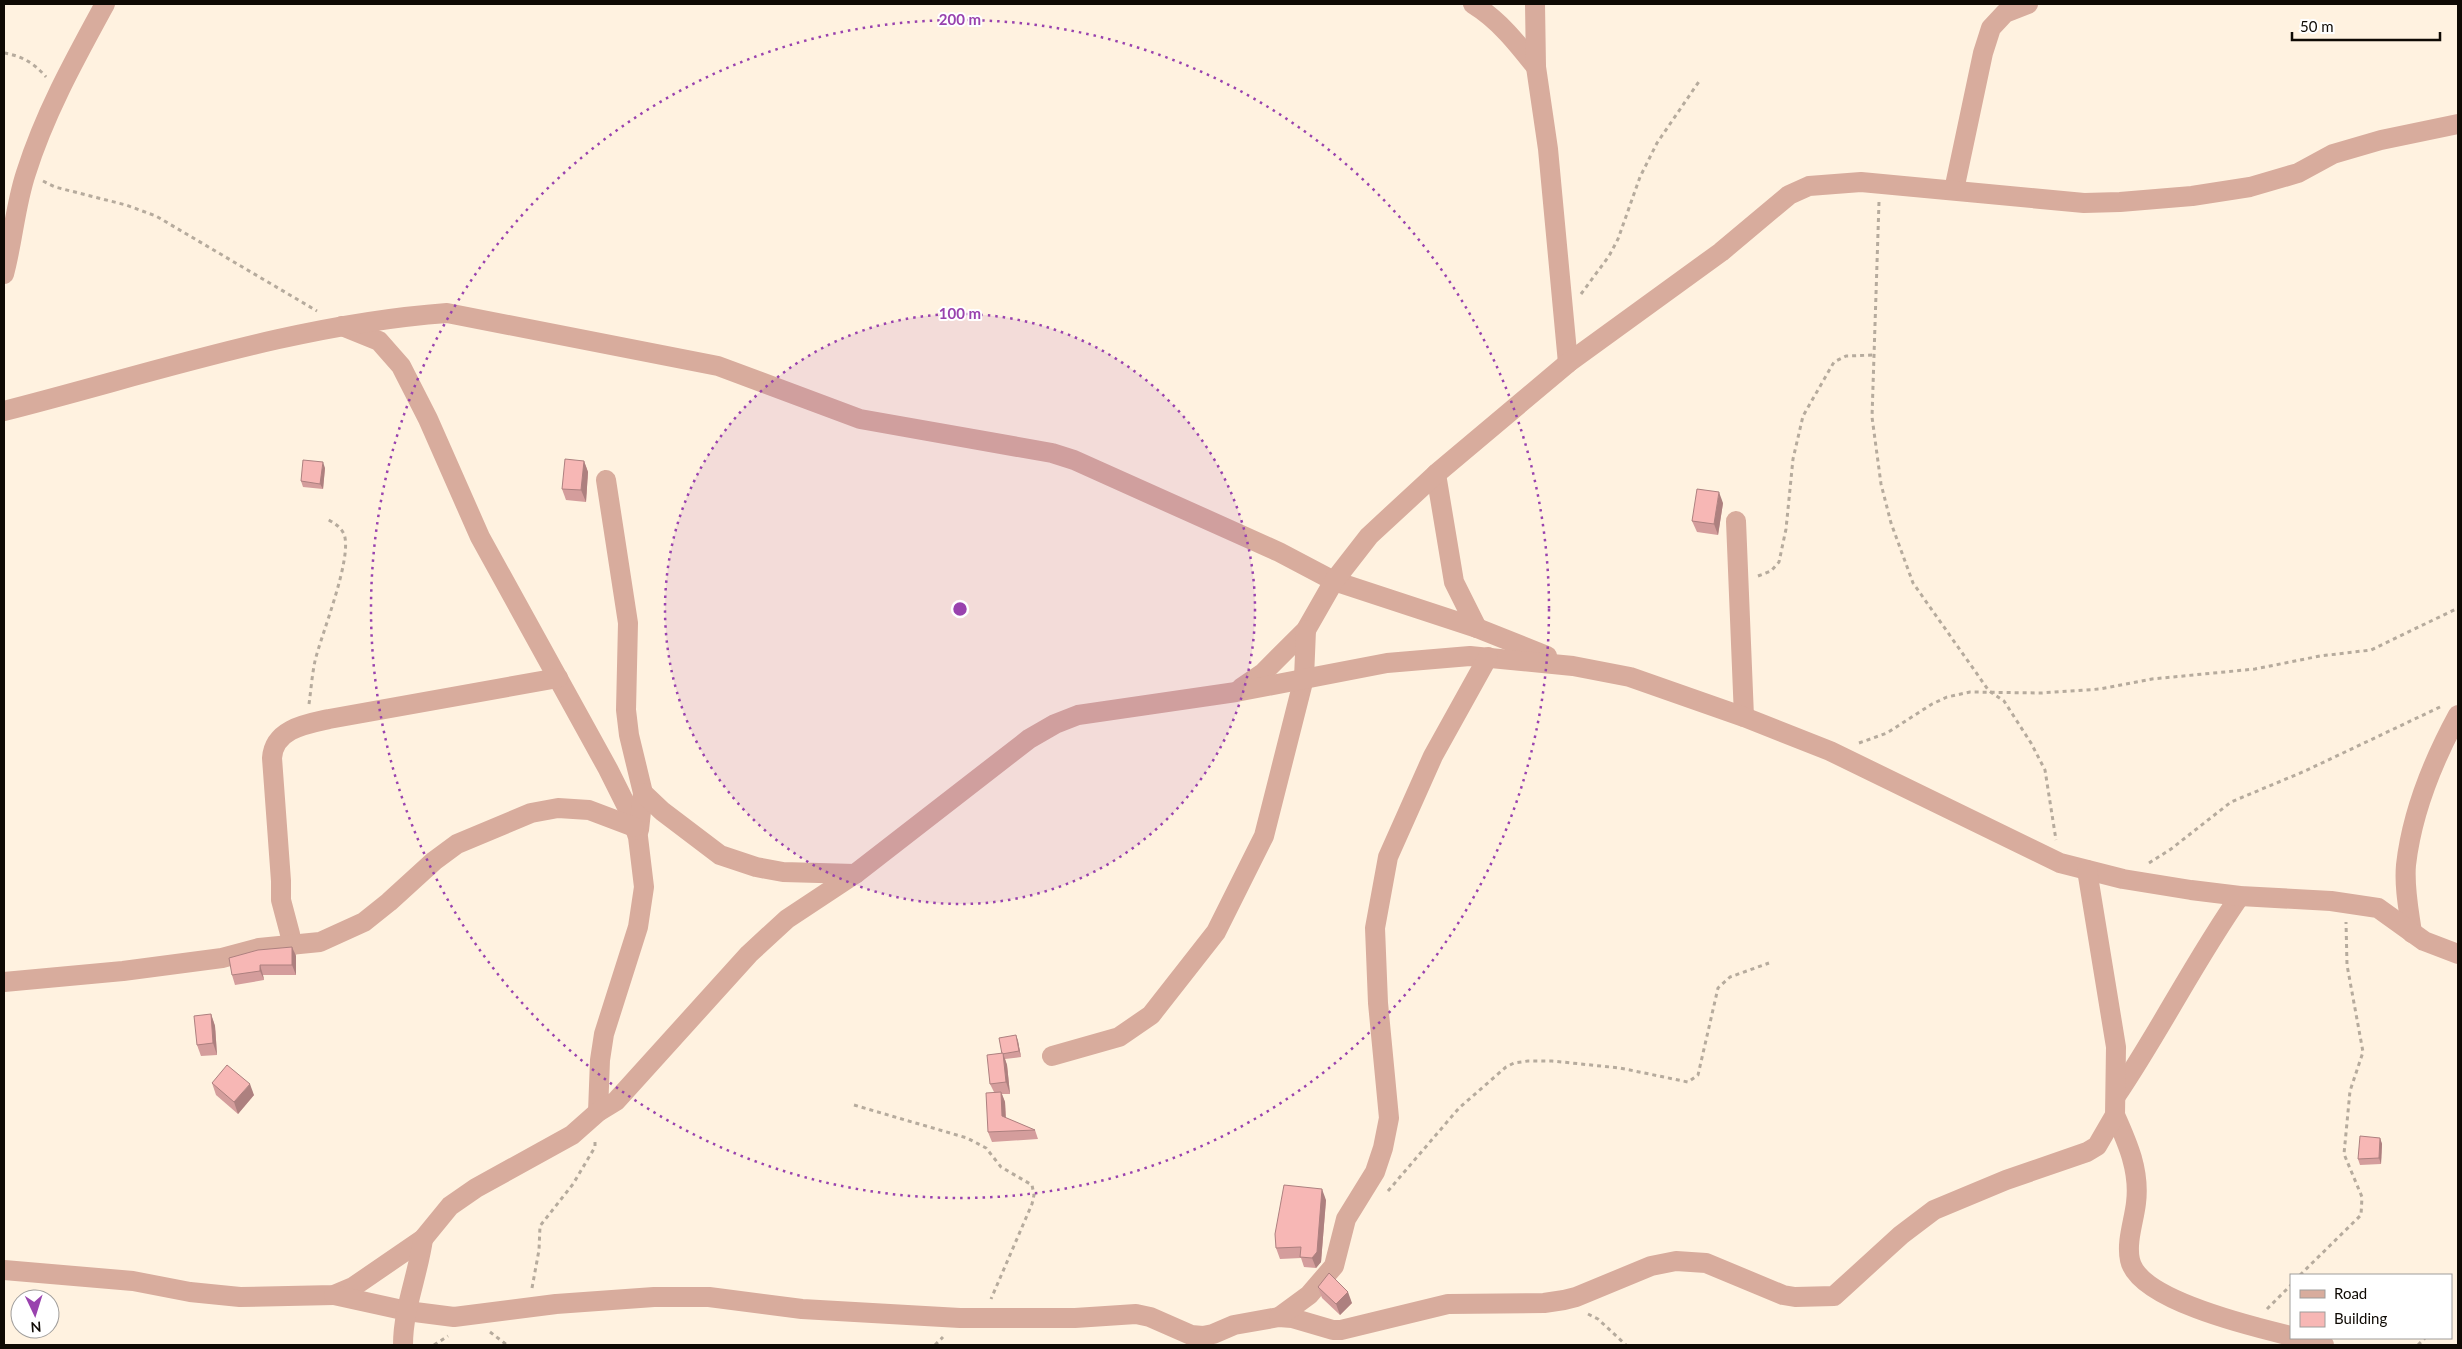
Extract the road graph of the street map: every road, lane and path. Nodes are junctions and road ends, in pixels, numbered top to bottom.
1 (105, 4) edge
2 (1473, 4) edge
3 (1535, 4) edge
4 (2028, 4) edge
5 (4, 53) edge
6 (1536, 67) junction
7 (1700, 80) dead end
8 (58, 90) junction
9 (2458, 124) edge
10 (26, 172) junction
11 (1879, 184) junction
12 (1954, 190) junction
13 (4, 274) edge
14 (1564, 317) junction
15 (340, 325) junction
16 (1875, 355) junction
17 (1568, 363) junction
18 (4, 411) edge
19 (1436, 474) junction
20 (606, 480) dead end
21 (327, 518) dead end
22 (1736, 521) dead end
23 (1334, 581) junction
24 (1739, 584) junction
25 (2458, 608) edge
26 (1477, 628) junction
27 (1306, 630) junction
28 (1488, 658) junction
29 (1573, 666) junction
30 (558, 678) junction
31 (1304, 678) junction
32 (1988, 691) junction
33 (1236, 692) junction
34 (2451, 710) edge
35 (1744, 717) junction
36 (306, 724) junction
37 (1830, 751) junction
38 (643, 793) junction
39 (636, 832) junction
40 (2060, 863) junction
41 (2087, 870) junction
42 (855, 874) junction
43 (2123, 879) junction
44 (2240, 896) junction
45 (2346, 902) junction
46 (2412, 934) junction
47 (291, 946) junction
48 (2458, 954) edge
49 (1769, 963) dead end
50 (4, 982) edge
51 (1052, 1056) dead end
52 (854, 1105) dead end
53 (2116, 1105) junction
54 (598, 1112) junction
55 (1359, 1195) junction
56 (423, 1239) junction
57 (4, 1270) edge
58 (2301, 1274) edge
59 (2290, 1286) edge
60 (334, 1295) junction
61 (529, 1307) junction
62 (407, 1311) junction
63 (1584, 1312) dead end
64 (975, 1317) junction
65 (1279, 1317) junction
66 (2250, 1325) junction
67 (2290, 1336) edge
68 (2300, 1339) edge
69 (403, 1345) edge
70 (1626, 1345) edge
71 (2324, 1345) edge

1 - 8 street
2 - 6 street
3 - 6 street
4 - 12 street
5 - 8 path
6 - 14 street
7 - 14 path
8 - 10 street
9 - 12 street
10 - 13 street
10 - 15 path
11 - 12 street
11 - 16 path
11 - 17 street
14 - 17 street
15 - 18 street
15 - 23 street
15 - 30 street
16 - 24 path
16 - 32 path
17 - 19 street
19 - 23 street
19 - 26 street
20 - 38 street
21 - 36 path
22 - 24 street
23 - 26 street
23 - 27 street
24 - 35 street
25 - 32 path
26 - 29 street
27 - 31 street
27 - 33 street
28 - 29 street
28 - 31 street
28 - 55 street
29 - 35 street
30 - 36 street
30 - 39 street
31 - 33 street
31 - 51 street
32 - 37 path
32 - 40 path
33 - 42 street
34 - 43 path
34 - 46 street
35 - 37 street
36 - 47 street
37 - 40 street
38 - 39 street
38 - 42 street
39 - 47 street
39 - 54 street
40 - 41 street
41 - 43 street
41 - 53 street
42 - 54 street
43 - 44 street
44 - 45 street
44 - 53 street
45 - 46 street
45 - 58 path
46 - 48 street
47 - 50 street
49 - 55 path
52 - 64 path
53 - 65 street
53 - 66 street
54 - 56 street
54 - 61 path
55 - 65 street
56 - 60 street
56 - 62 street
57 - 60 street
59 - 66 path
60 - 62 street
61 - 62 street
61 - 64 street
62 - 69 street
63 - 70 path
64 - 65 street
66 - 67 street
68 - 71 street

